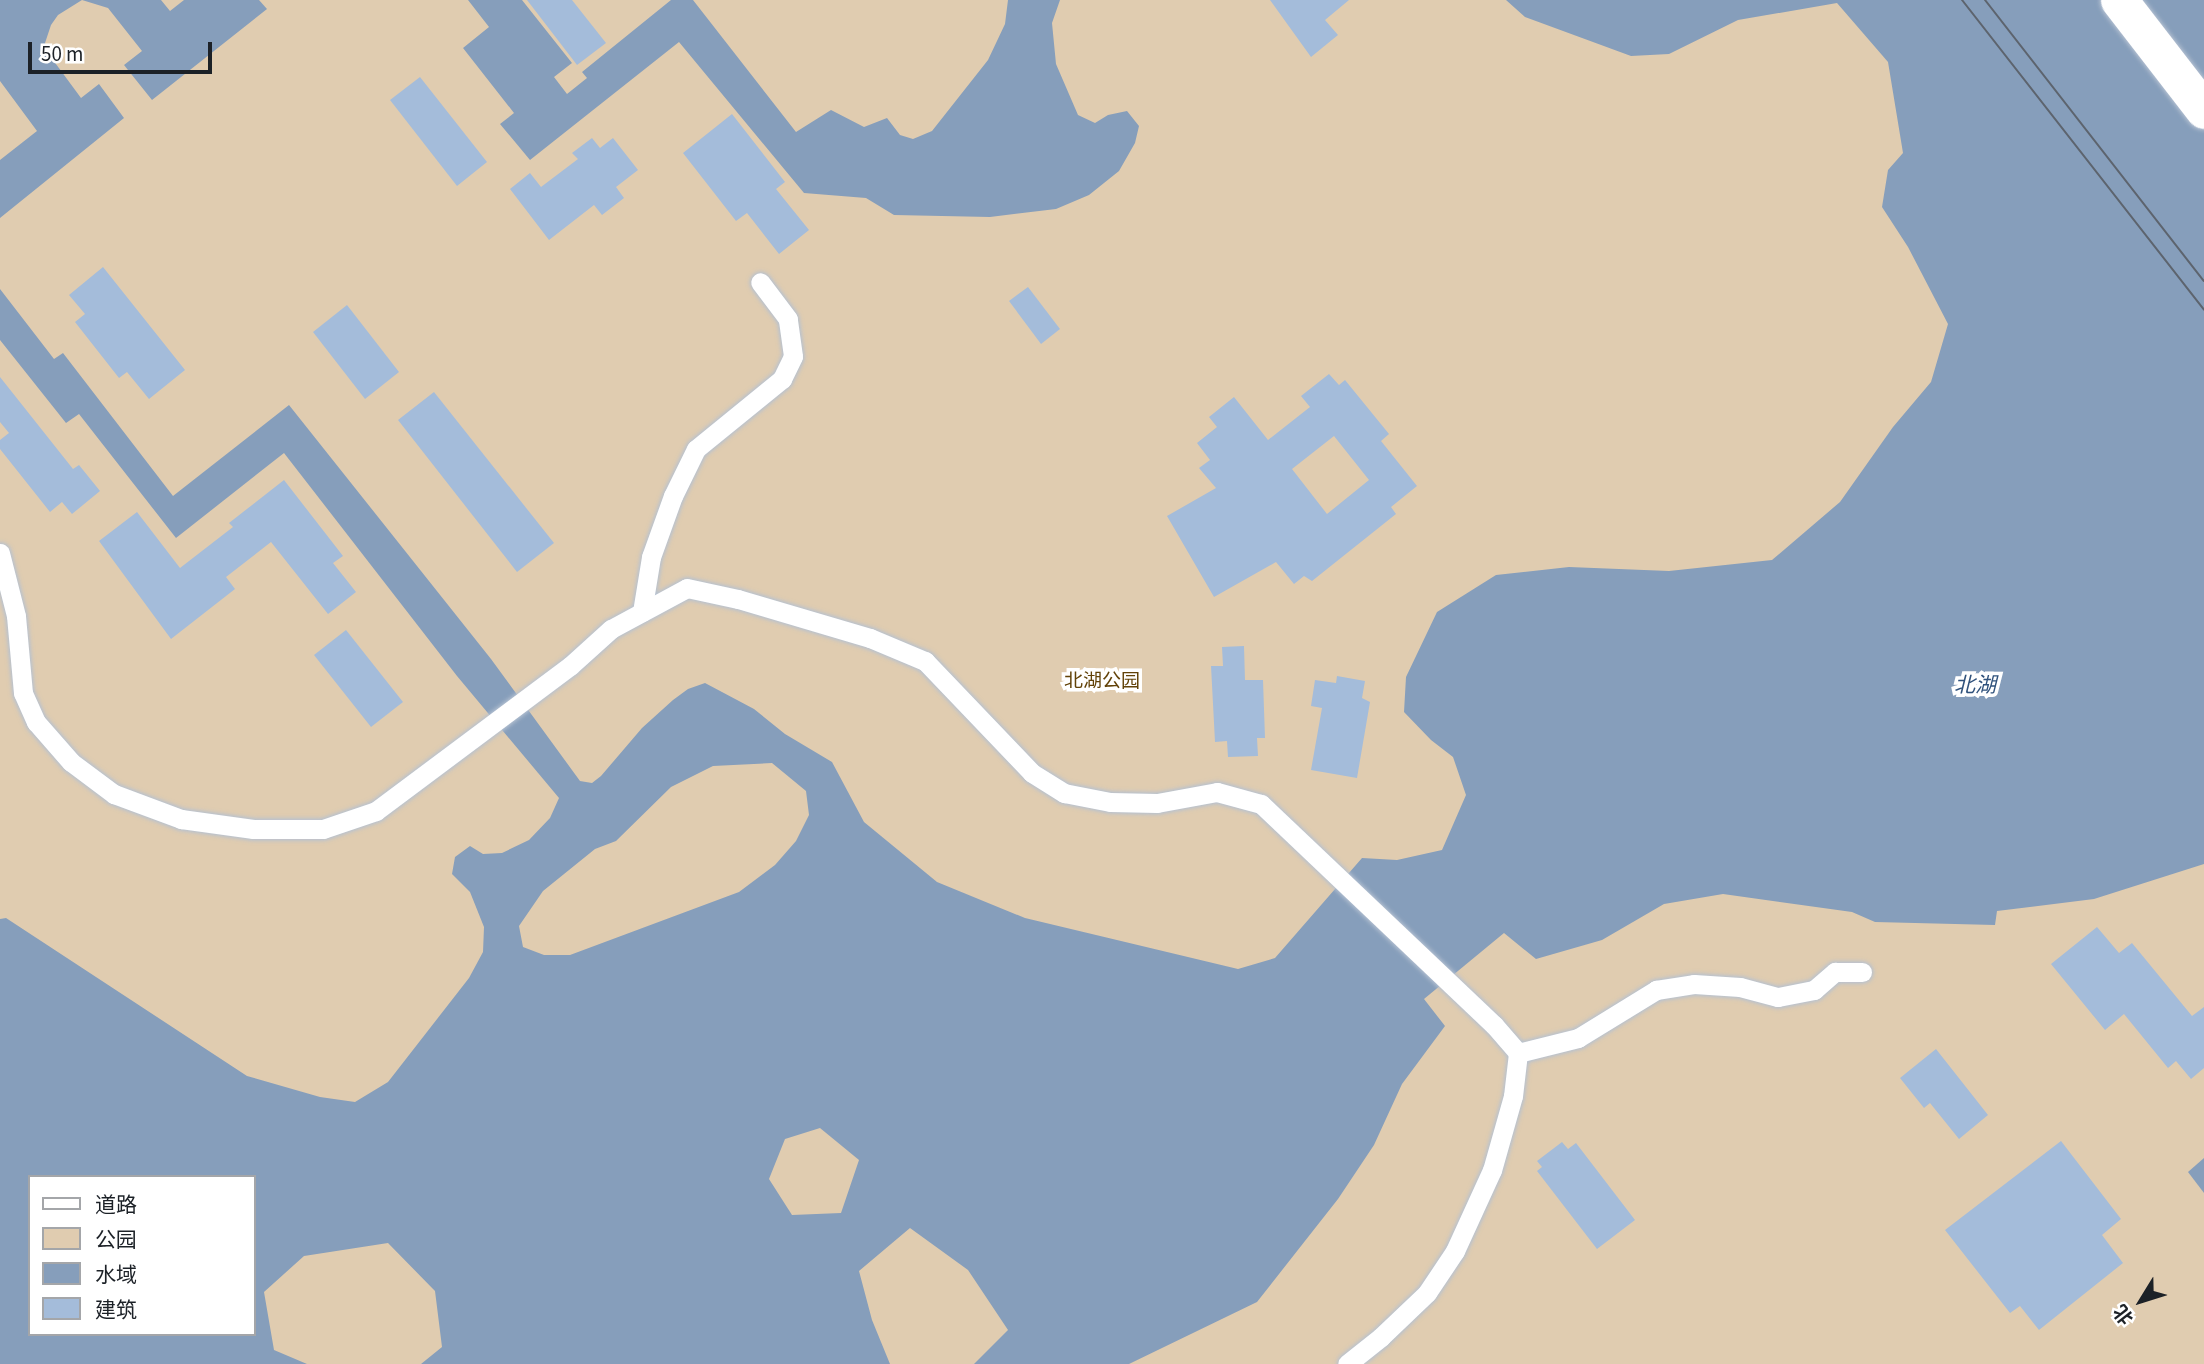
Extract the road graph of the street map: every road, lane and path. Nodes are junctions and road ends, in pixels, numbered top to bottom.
1 (2119, 0) edge
2 (2204, 110) edge
3 (760, 282) dead end
4 (0, 553) edge
5 (642, 612) junction
6 (1862, 972) dead end
7 (1518, 1053) junction
8 (1347, 1364) edge

1 - 2 highway
3 - 5 street
4 - 5 street
5 - 7 street
6 - 7 street
7 - 8 street

